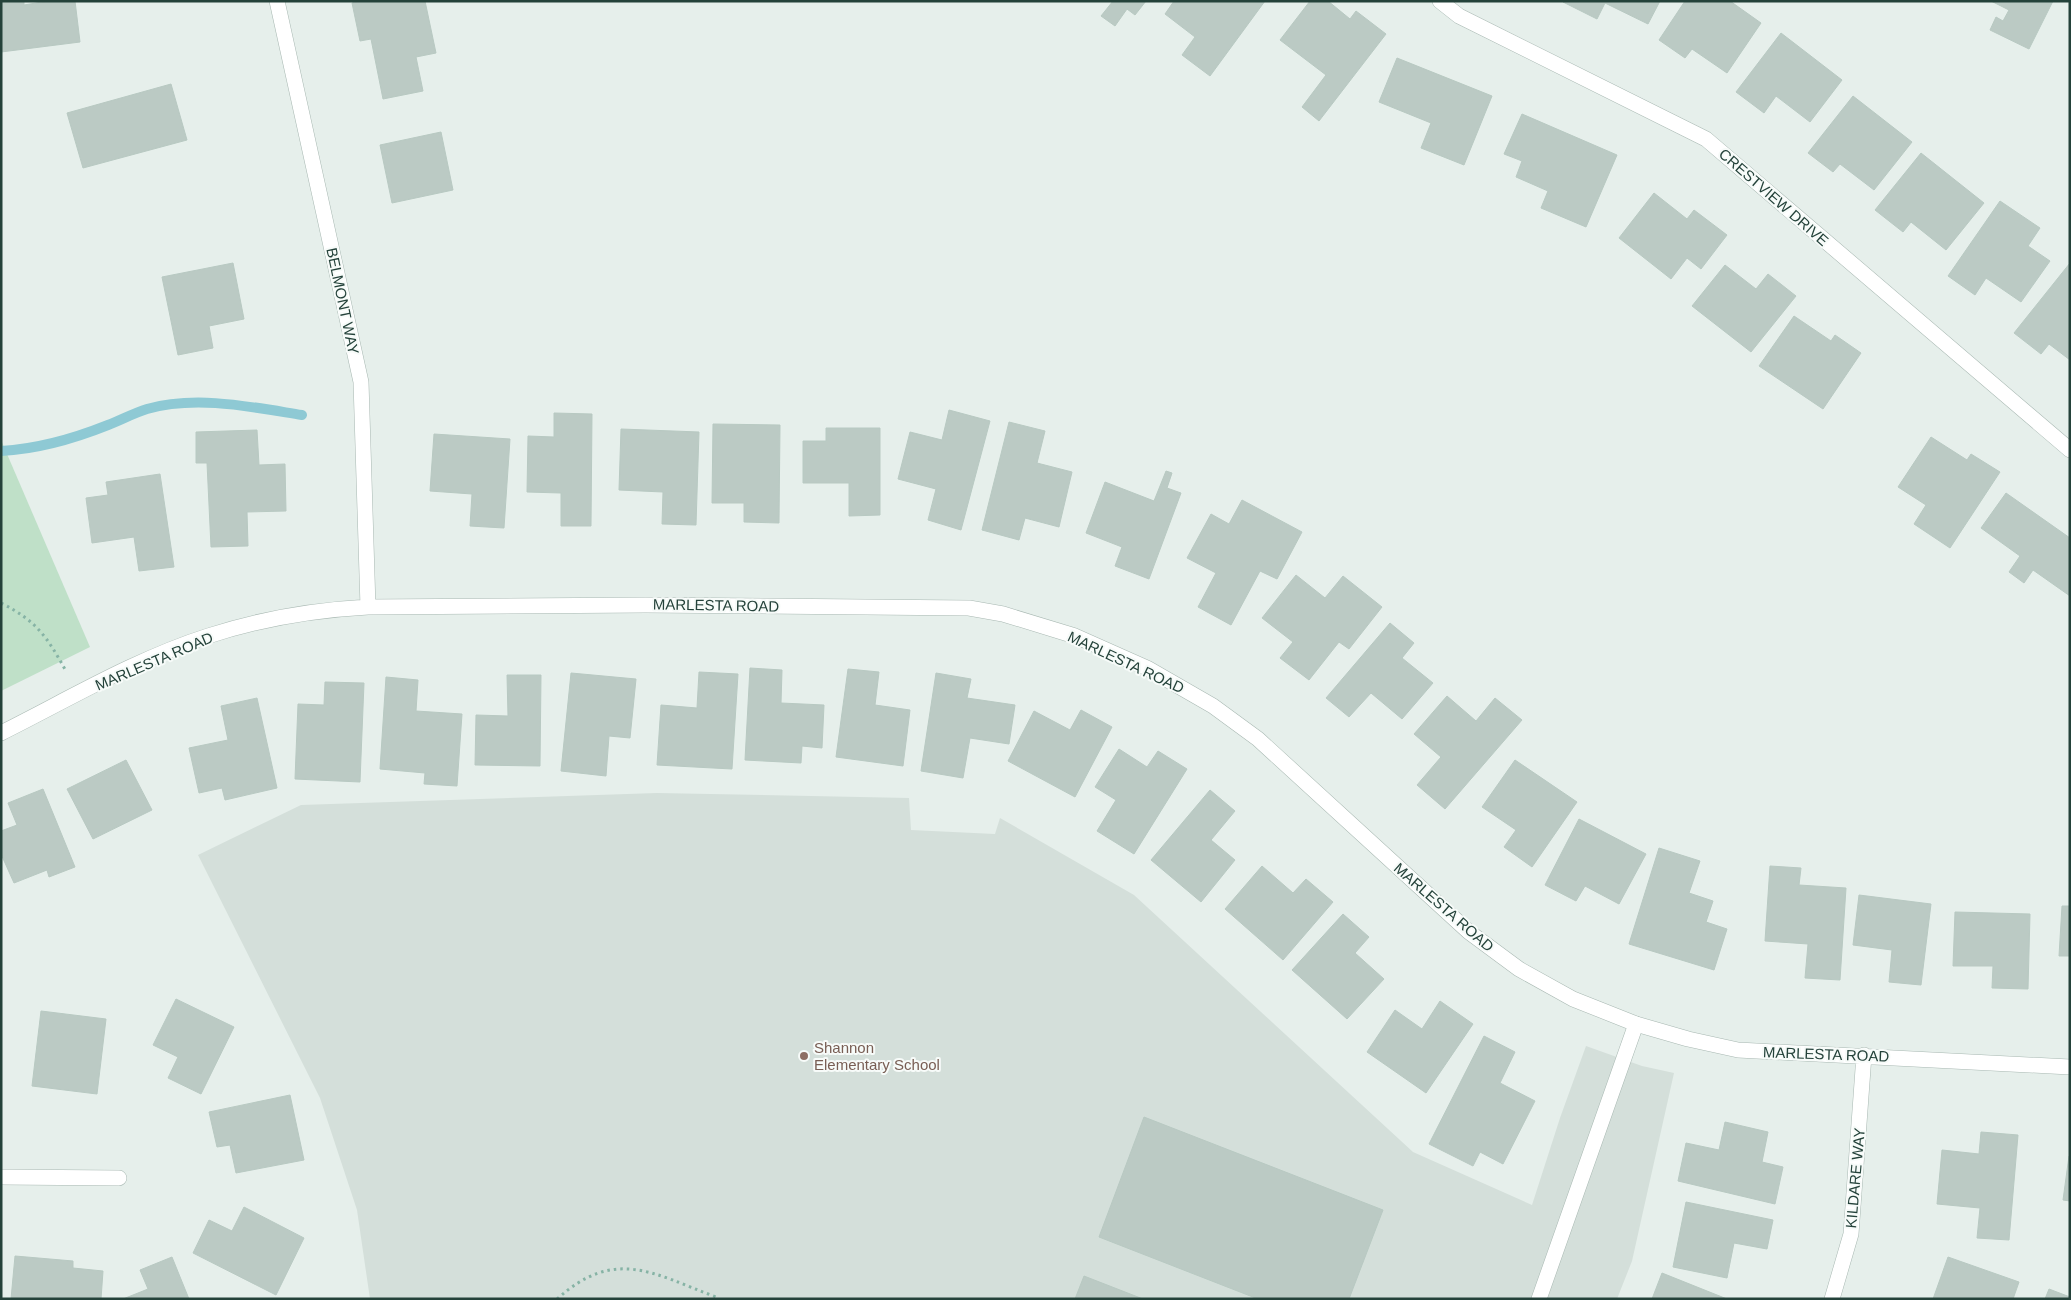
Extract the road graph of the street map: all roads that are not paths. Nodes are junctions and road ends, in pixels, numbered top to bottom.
1 (277, 1) edge
2 (1440, 1) edge
3 (2070, 450) edge
4 (368, 607) junction
5 (1, 732) edge
6 (1636, 1024) junction
7 (1864, 1055) junction
8 (2070, 1067) edge
9 (1, 1177) edge
10 (119, 1178) dead end
11 (1539, 1299) edge
12 (1832, 1299) edge

1 - 4 street, BELMONT WAY
2 - 3 street, CRESTVIEW DRIVE
4 - 5 street, MARLESTA ROAD
4 - 6 street, MARLESTA ROAD
6 - 7 street, MARLESTA ROAD
6 - 11 street
7 - 8 street, MARLESTA ROAD
7 - 12 street, KILDARE WAY
9 - 10 street

